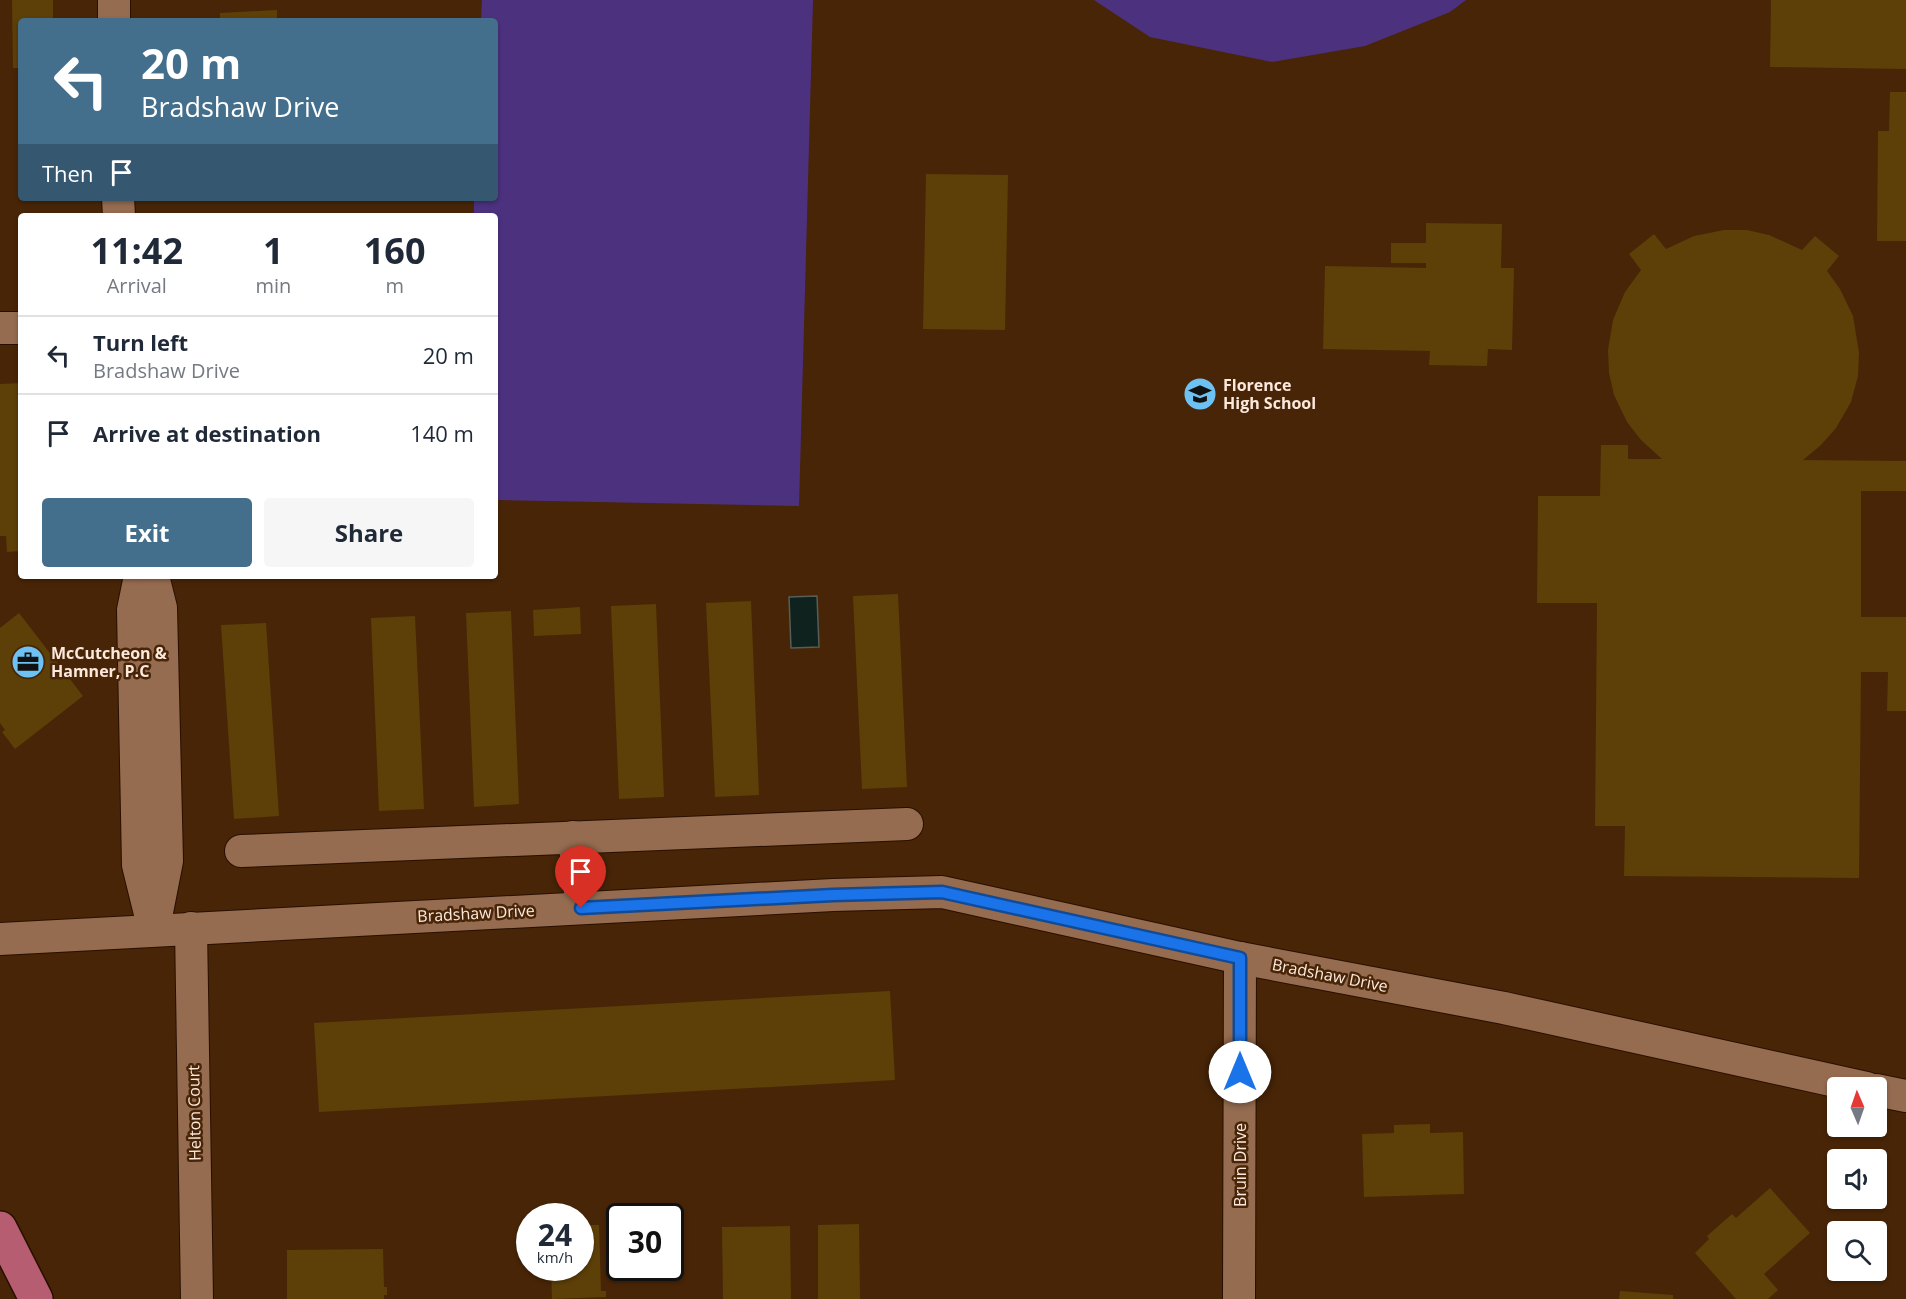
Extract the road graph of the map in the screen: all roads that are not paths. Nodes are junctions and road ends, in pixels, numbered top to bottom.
1 (114, 0) edge
2 (114, 18) edge
3 (0, 328) edge
4 (18, 328) edge
5 (139, 579) edge
6 (154, 579) edge
7 (906, 824) dead end
8 (573, 837) junction
9 (240, 851) dead end
10 (581, 908) junction
11 (191, 928) junction
12 (154, 930) junction
13 (0, 939) edge
14 (1240, 958) junction
15 (1827, 1079) edge
16 (1887, 1092) edge
17 (1906, 1096) edge
18 (0, 1228) edge
19 (36, 1299) edge
20 (197, 1299) edge
21 (1239, 1299) edge

1 - 2 street
3 - 4 street
5 - 12 street
6 - 12 street
7 - 8 street
8 - 9 street
8 - 10 street
10 - 11 street, Bradshaw Drive
10 - 14 street, Bradshaw Drive
11 - 12 street, Bradshaw Drive
11 - 20 street, Helton Court
12 - 13 street, Bradshaw Drive
14 - 15 street, Bradshaw Drive
14 - 21 street, Bruin Drive
16 - 17 street
18 - 19 main road

